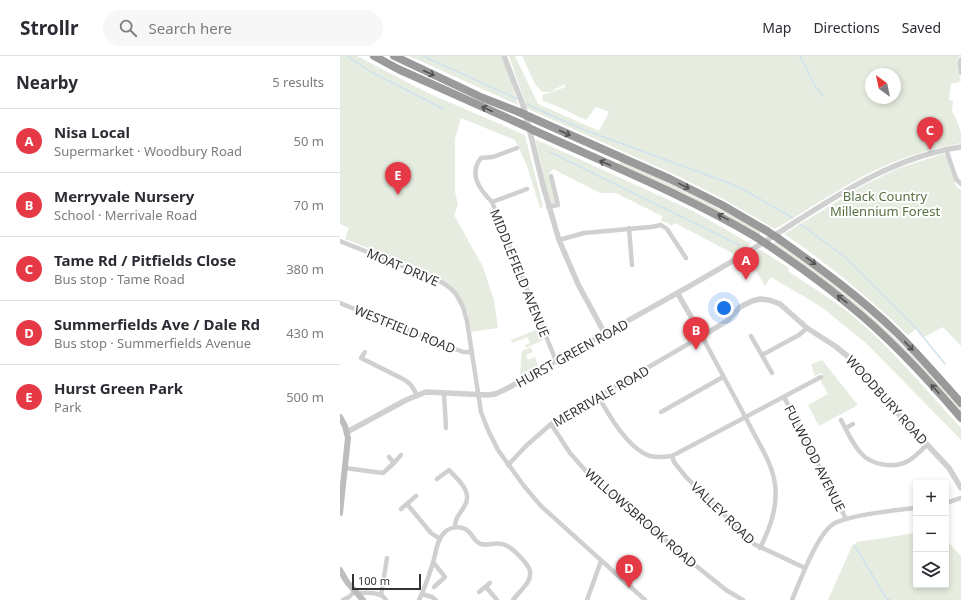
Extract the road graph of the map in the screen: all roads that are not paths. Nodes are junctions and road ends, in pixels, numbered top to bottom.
1 (374, 56) edge
2 (394, 56) edge
3 (504, 56) edge
4 (961, 59) edge
5 (961, 73) edge
6 (532, 134) junction
7 (961, 147) edge
8 (517, 148) dead end
9 (946, 149) junction
10 (551, 176) dead end
11 (961, 184) edge
12 (527, 189) dead end
13 (492, 202) junction
14 (548, 207) junction
15 (630, 228) junction
16 (559, 240) junction
17 (340, 241) edge
18 (686, 258) dead end
19 (632, 265) dead end
20 (678, 294) junction
21 (340, 303) edge
22 (807, 328) junction
23 (605, 334) junction
24 (702, 336) junction
25 (751, 336) dead end
26 (365, 352) dead end
27 (471, 352) junction
28 (762, 355) junction
29 (556, 361) junction
30 (772, 373) dead end
31 (821, 376) dead end
32 (723, 377) junction
33 (444, 393) junction
34 (479, 394) junction
35 (417, 395) junction
36 (598, 396) junction
37 (784, 397) junction
38 (961, 403) edge
39 (661, 412) dead end
40 (340, 417) edge
41 (745, 417) junction
42 (961, 418) edge
43 (841, 420) dead end
44 (552, 424) junction
45 (853, 424) dead end
46 (344, 428) edge
47 (446, 428) dead end
48 (846, 428) junction
49 (927, 445) junction
50 (401, 455) dead end
51 (672, 456) junction
52 (389, 457) dead end
53 (394, 463) junction
54 (508, 465) junction
55 (345, 468) junction
56 (437, 479) dead end
57 (961, 488) edge
58 (416, 496) dead end
59 (961, 498) edge
60 (949, 502) edge
61 (407, 504) junction
62 (913, 508) edge
63 (401, 509) dead end
64 (340, 513) edge
65 (846, 519) junction
66 (455, 527) junction
67 (440, 539) junction
68 (760, 548) junction
69 (387, 558) dead end
70 (601, 561) junction
71 (433, 562) junction
72 (806, 568) junction
73 (340, 570) edge
74 (490, 583) dead end
75 (434, 587) dead end
76 (486, 587) junction
77 (356, 592) junction
78 (479, 592) dead end
79 (422, 594) junction
80 (381, 595) junction
81 (343, 600) edge
82 (364, 600) edge
83 (386, 600) edge
84 (419, 600) edge
85 (436, 600) edge
86 (497, 600) edge
87 (513, 600) edge
88 (587, 600) edge
89 (645, 600) edge
90 (743, 600) edge
91 (792, 600) edge

6 -> 1 highway, bridge
2 -> 38 highway, bridge
3 - 6 street
4 - 5 street
6 - 14 street
42 -> 6 highway, bridge
7 - 9 street, HURST GREEN ROAD
8 - 13 street, MIDDLEFIELD AVENUE
9 - 11 street
9 - 20 street, HURST GREEN ROAD
10 - 14 street
12 - 13 street
13 - 29 street, MIDDLEFIELD AVENUE
14 - 16 street
15 - 16 street
15 - 18 street
15 - 19 street
16 - 23 street
17 - 27 street, MOAT DRIVE
20 - 23 street, HURST GREEN ROAD
20 - 24 street
21 - 27 street, WESTFIELD ROAD
22 - 24 street, WOODBURY ROAD
22 - 28 street
22 - 49 street, WOODBURY ROAD
23 - 29 street, HURST GREEN ROAD
24 - 32 street
24 - 36 street, MERRIVALE ROAD
25 - 28 street
26 - 35 street
27 - 34 street, MOAT DRIVE
28 - 30 street
29 - 34 street, HURST GREEN ROAD
31 - 37 street
32 - 39 street
32 - 41 street
33 - 34 street, HURST GREEN ROAD
33 - 35 street, HURST GREEN ROAD
33 - 47 street
34 - 54 street, MOAT DRIVE
35 - 46 street, HURST GREEN ROAD
36 - 44 street, MERRIVALE ROAD
36 - 51 street
37 - 41 street
37 - 65 street, FULWOOD AVENUE
40 - 46 main road
41 - 51 street
41 - 68 street
43 - 48 street
44 - 54 street, MERRIVALE ROAD
44 - 90 street, WILLOWSBROOK ROAD
45 - 48 street
46 - 55 main road
48 - 49 street
49 - 57 street, WOODBURY ROAD
50 - 53 street
51 - 68 street, VALLEY ROAD
52 - 53 street
53 - 55 street
54 - 70 street, MOAT DRIVE
55 - 64 main road
56 - 66 street
58 - 61 street
59 - 60 street
61 - 63 street
61 - 67 street
62 - 65 street
65 - 72 street
66 - 67 street
66 - 87 street
67 - 71 street
68 - 72 street, VALLEY ROAD
69 - 80 street
70 - 88 street
70 - 89 street, MOAT DRIVE
71 - 75 street
71 - 79 street
72 - 91 street
73 - 77 main road
74 - 76 street
76 - 78 street
76 - 86 street
77 - 80 street
77 - 81 street
77 - 82 main road
79 - 84 street
79 - 85 street
80 - 83 street

